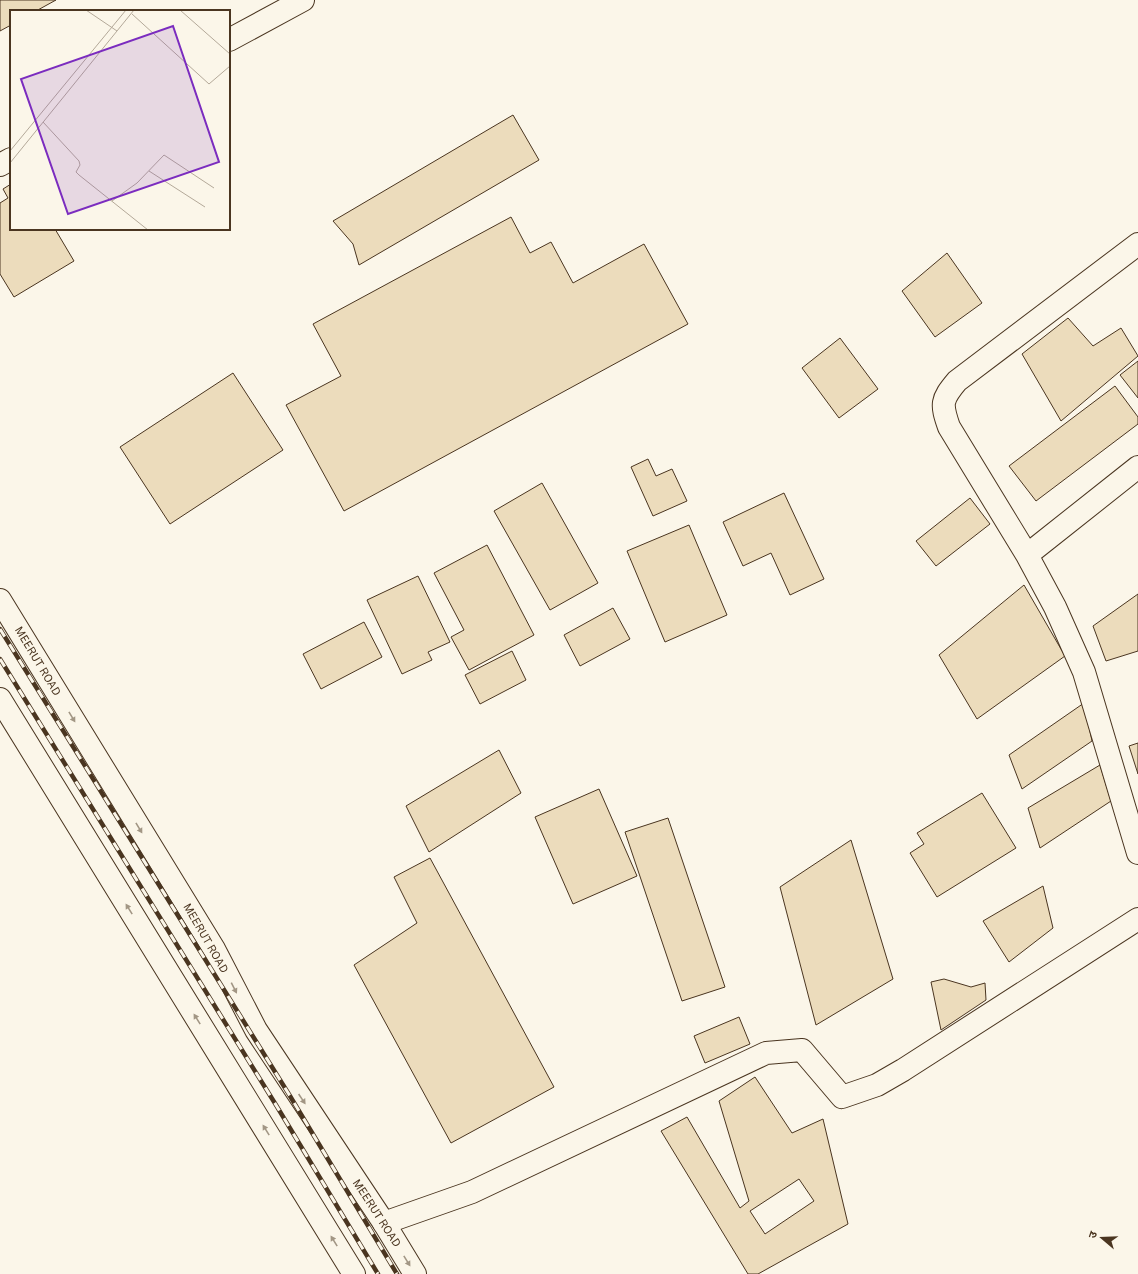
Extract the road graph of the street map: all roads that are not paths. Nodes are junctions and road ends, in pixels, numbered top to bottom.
1 (303, 0) edge
2 (230, 39) edge
3 (10, 160) edge
4 (0, 165) edge
5 (1138, 244) edge
6 (1138, 467) edge
7 (1027, 555) junction
8 (0, 600) edge
9 (0, 700) edge
10 (1138, 853) edge
11 (1138, 919) edge
12 (384, 1223) junction
13 (354, 1274) edge
14 (415, 1274) edge

1 - 2 main road
3 - 4 main road
5 - 7 main road
6 - 7 main road
7 - 10 main road
8 -> 12 main road, MEERUT ROAD
13 -> 9 main road
11 - 12 main road
12 -> 14 main road, MEERUT ROAD

